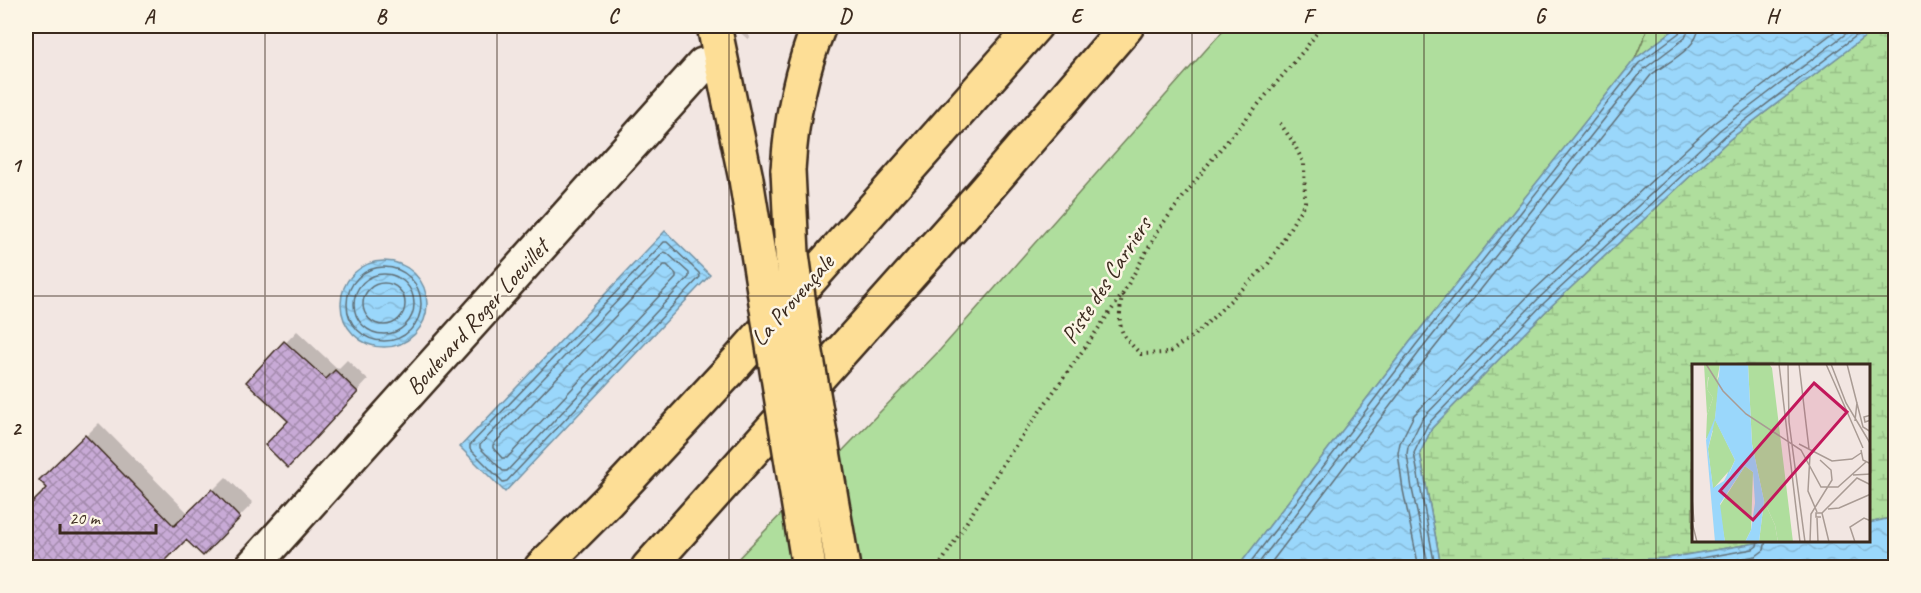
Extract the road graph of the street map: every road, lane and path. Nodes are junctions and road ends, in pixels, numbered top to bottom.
1 (714, 26) edge
2 (733, 26) edge
3 (819, 26) edge
4 (1035, 26) edge
5 (1127, 26) edge
6 (1322, 26) edge
7 (703, 65) tunnel mouth
8 (1280, 123) dead end
9 (746, 179) junction
10 (1122, 295) junction
11 (251, 567) edge
12 (541, 567) edge
13 (648, 567) edge
14 (809, 567) edge
15 (843, 567) edge
16 (938, 567) edge

1 - 9 highway
2 - 9 highway
3 - 15 highway, bridge
4 - 12 highway, La Provençale
5 - 13 highway
6 - 10 path, Piste des Carriers
7 - 11 street, Boulevard Roger Loeuillet
8 - 10 path
9 - 14 highway, bridge
10 - 16 path, Piste des Carriers

